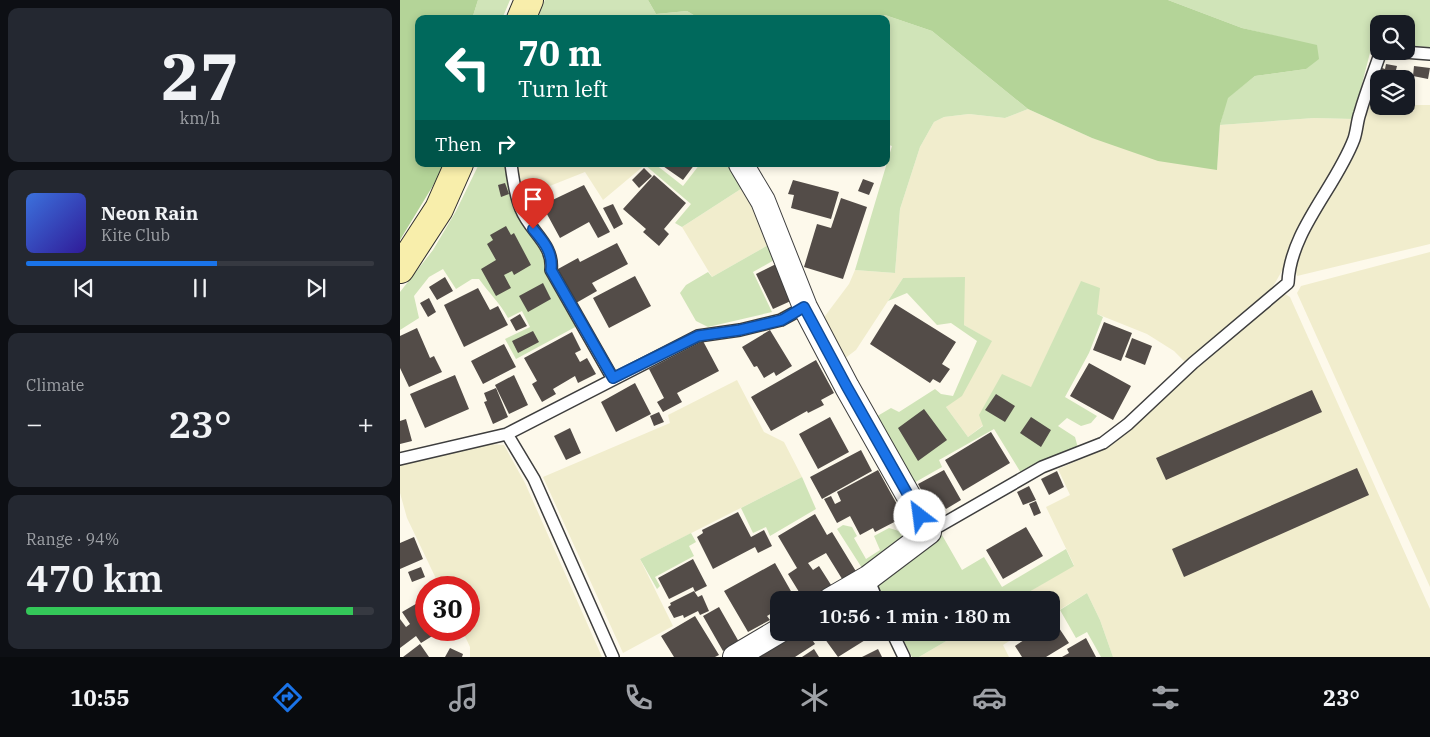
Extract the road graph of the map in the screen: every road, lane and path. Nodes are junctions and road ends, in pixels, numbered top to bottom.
1 (529, 0) edge
2 (523, 15) edge
3 (1415, 53) edge
4 (1430, 54) edge
5 (1378, 60) edge
6 (458, 167) edge
7 (511, 167) edge
8 (744, 167) edge
9 (400, 269) edge
10 (804, 307) junction
11 (613, 378) junction
12 (506, 434) junction
13 (400, 459) edge
14 (929, 532) junction
15 (868, 578) junction
16 (846, 591) edge
17 (873, 591) edge
18 (770, 636) edge
19 (896, 641) edge
20 (613, 657) edge
21 (735, 657) edge
22 (904, 657) edge

1 - 2 main road
3 - 4 lane
5 - 14 lane
6 - 9 main road
7 - 11 lane
8 - 10 street
10 - 11 lane
10 - 14 street
11 - 12 lane
12 - 13 lane
12 - 20 lane
14 - 15 street
15 - 16 street
15 - 17 lane
18 - 21 street
19 - 22 lane

